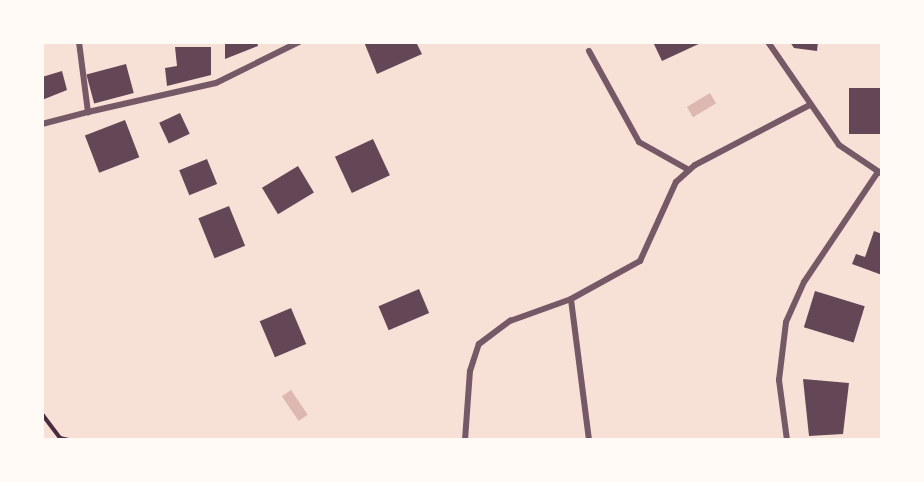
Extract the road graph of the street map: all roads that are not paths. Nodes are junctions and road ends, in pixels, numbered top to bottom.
1 (79, 42) edge
2 (299, 42) edge
3 (768, 42) edge
4 (589, 51) dead end
5 (810, 105) junction
6 (88, 112) junction
7 (42, 124) edge
8 (689, 170) junction
9 (880, 173) edge
10 (571, 299) junction
11 (465, 440) edge
12 (589, 440) edge
13 (787, 440) edge

1 - 6 street
2 - 6 street
3 - 5 street
4 - 8 street
5 - 8 street
5 - 9 street
6 - 7 street
8 - 10 street
9 - 13 street
10 - 11 street
10 - 12 street

